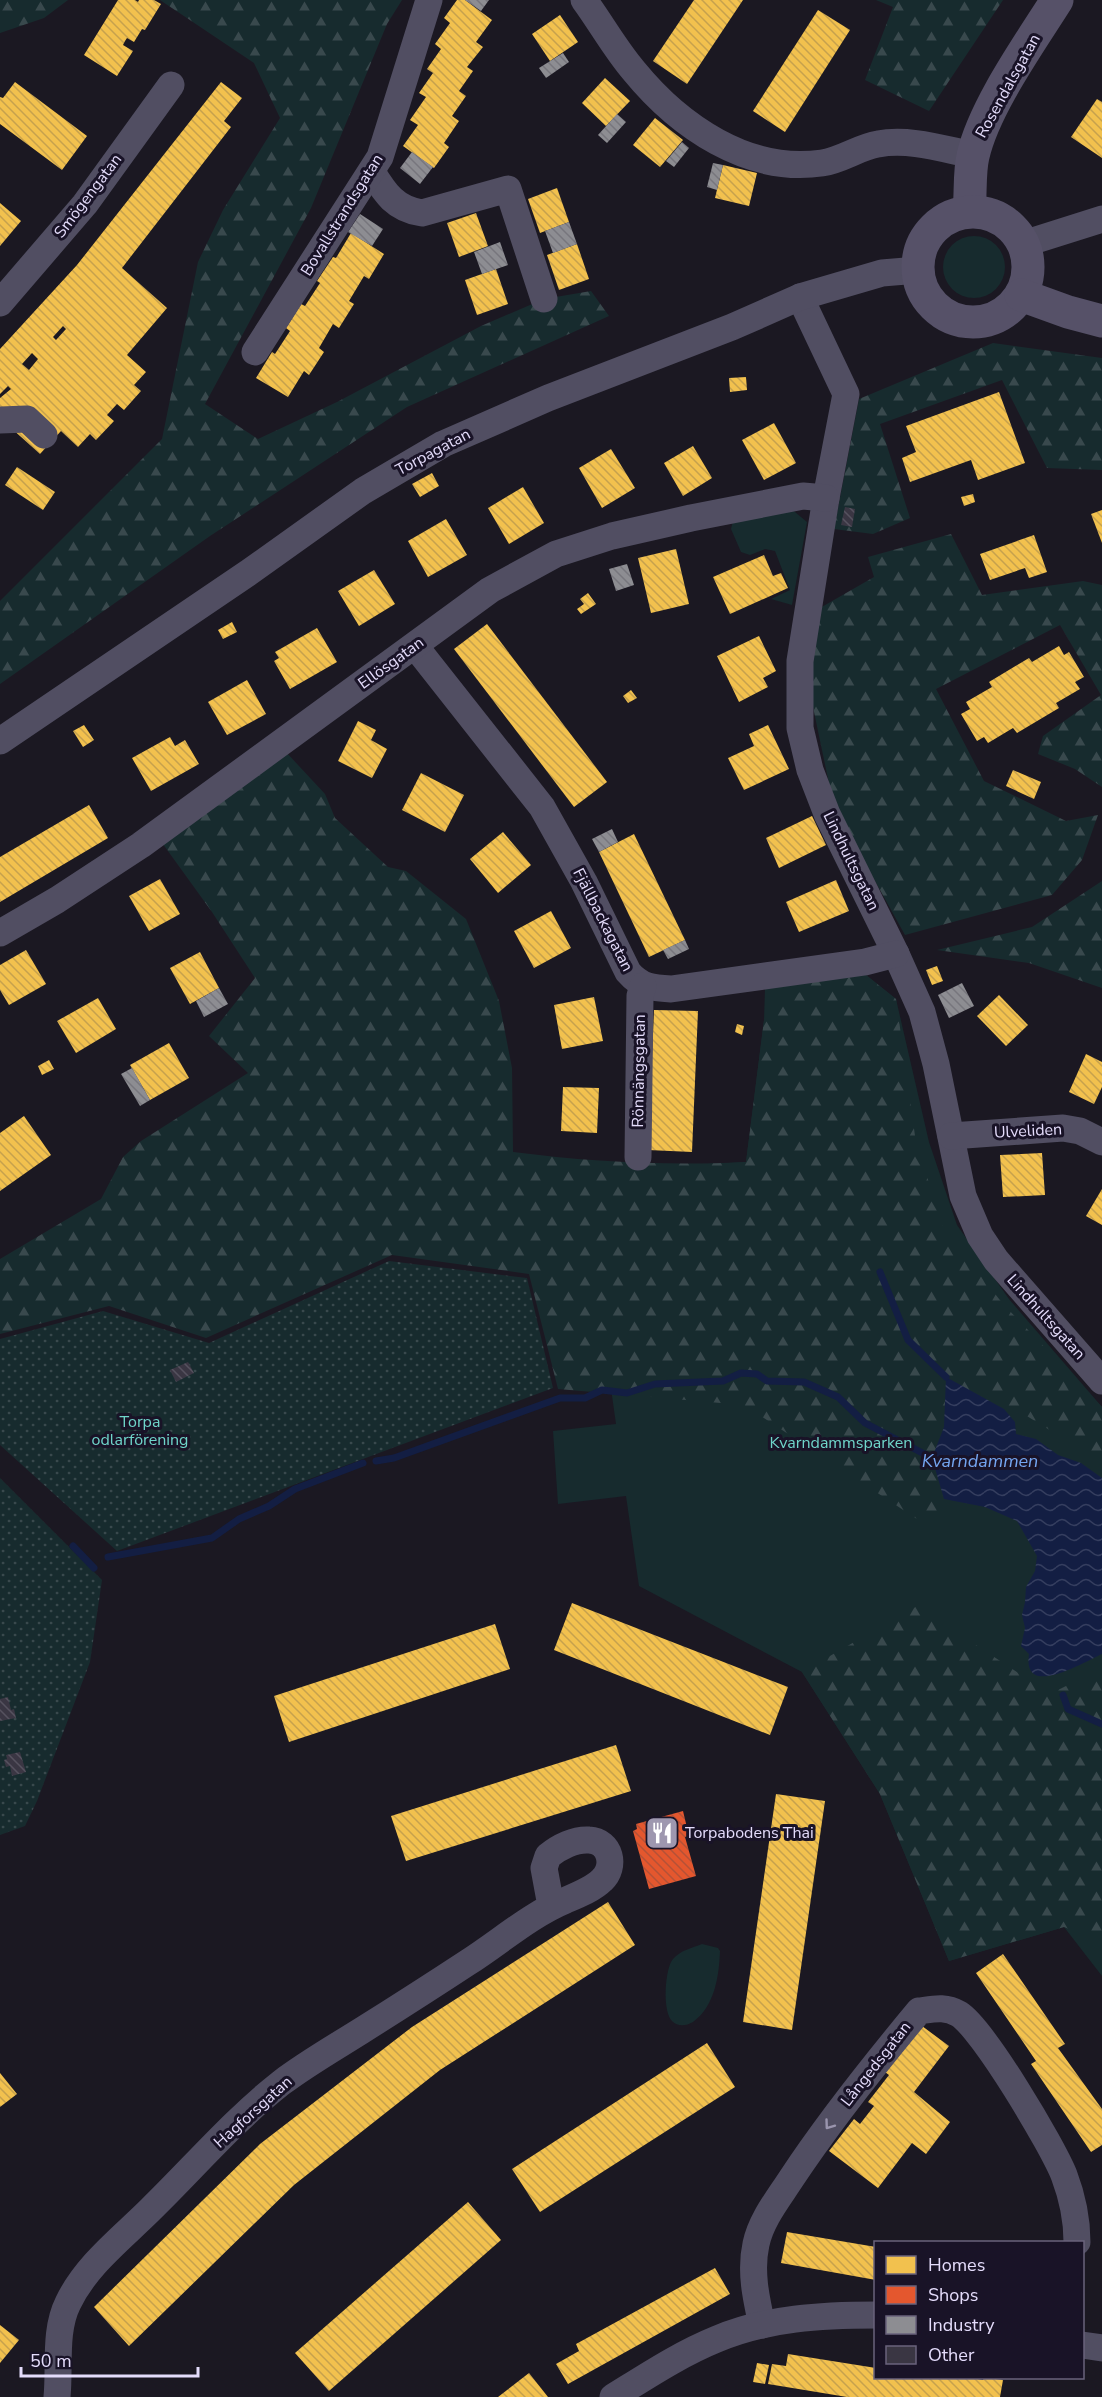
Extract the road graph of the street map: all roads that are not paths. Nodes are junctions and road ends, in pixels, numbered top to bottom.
1 (429, 0) edge
2 (584, 0) edge
3 (1057, 0) edge
4 (171, 85) dead end
5 (973, 155) junction
6 (372, 172) junction
7 (969, 212) junction
8 (1102, 219) edge
9 (1023, 244) junction
10 (918, 270) junction
11 (1021, 295) junction
12 (800, 297) junction
13 (544, 298) dead end
14 (0, 303) edge
15 (1102, 321) edge
16 (255, 352) dead end
17 (0, 420) edge
18 (44, 435) dead end
19 (826, 498) junction
20 (415, 646) junction
21 (0, 741) edge
22 (0, 933) edge
23 (896, 954) junction
24 (644, 986) junction
25 (951, 1136) junction
26 (1102, 1142) edge
27 (638, 1157) dead end
28 (1102, 1382) edge
29 (551, 1906) dead end
30 (1077, 2241) edge
31 (874, 2315) edge
32 (762, 2325) junction
33 (1084, 2345) edge
34 (1102, 2348) edge
35 (57, 2397) edge
36 (613, 2397) edge

1 - 6 street, Bovallstrandsgatan
2 - 5 street
3 - 5 street, Rosendalsgatan
4 - 14 street, Smögengatan
5 - 7 street, Rosendalsgatan
6 - 13 street
6 - 16 street, Bovallstrandsgatan
7 - 9 street
7 - 10 street
8 - 9 street
9 - 11 street
10 - 11 street
10 - 12 street, Torpagatan
11 - 15 street
12 - 19 street, Lindhultsgatan
12 - 21 street, Torpagatan
17 - 18 street
19 - 20 street, Ellösgatan
19 - 23 street, Lindhultsgatan
20 - 22 street, Ellösgatan
20 - 24 street, Fjällbackagatan
23 - 24 street, Fjällbackagatan
23 - 25 street, Lindhultsgatan
24 - 27 street, Rönnängsgatan
25 - 26 street, Ulveliden
25 - 28 street, Lindhultsgatan
29 - 35 street, Hagforsgatan
30 -> 32 street, Långedsgatan
31 - 32 street
32 - 36 street
33 - 34 street

